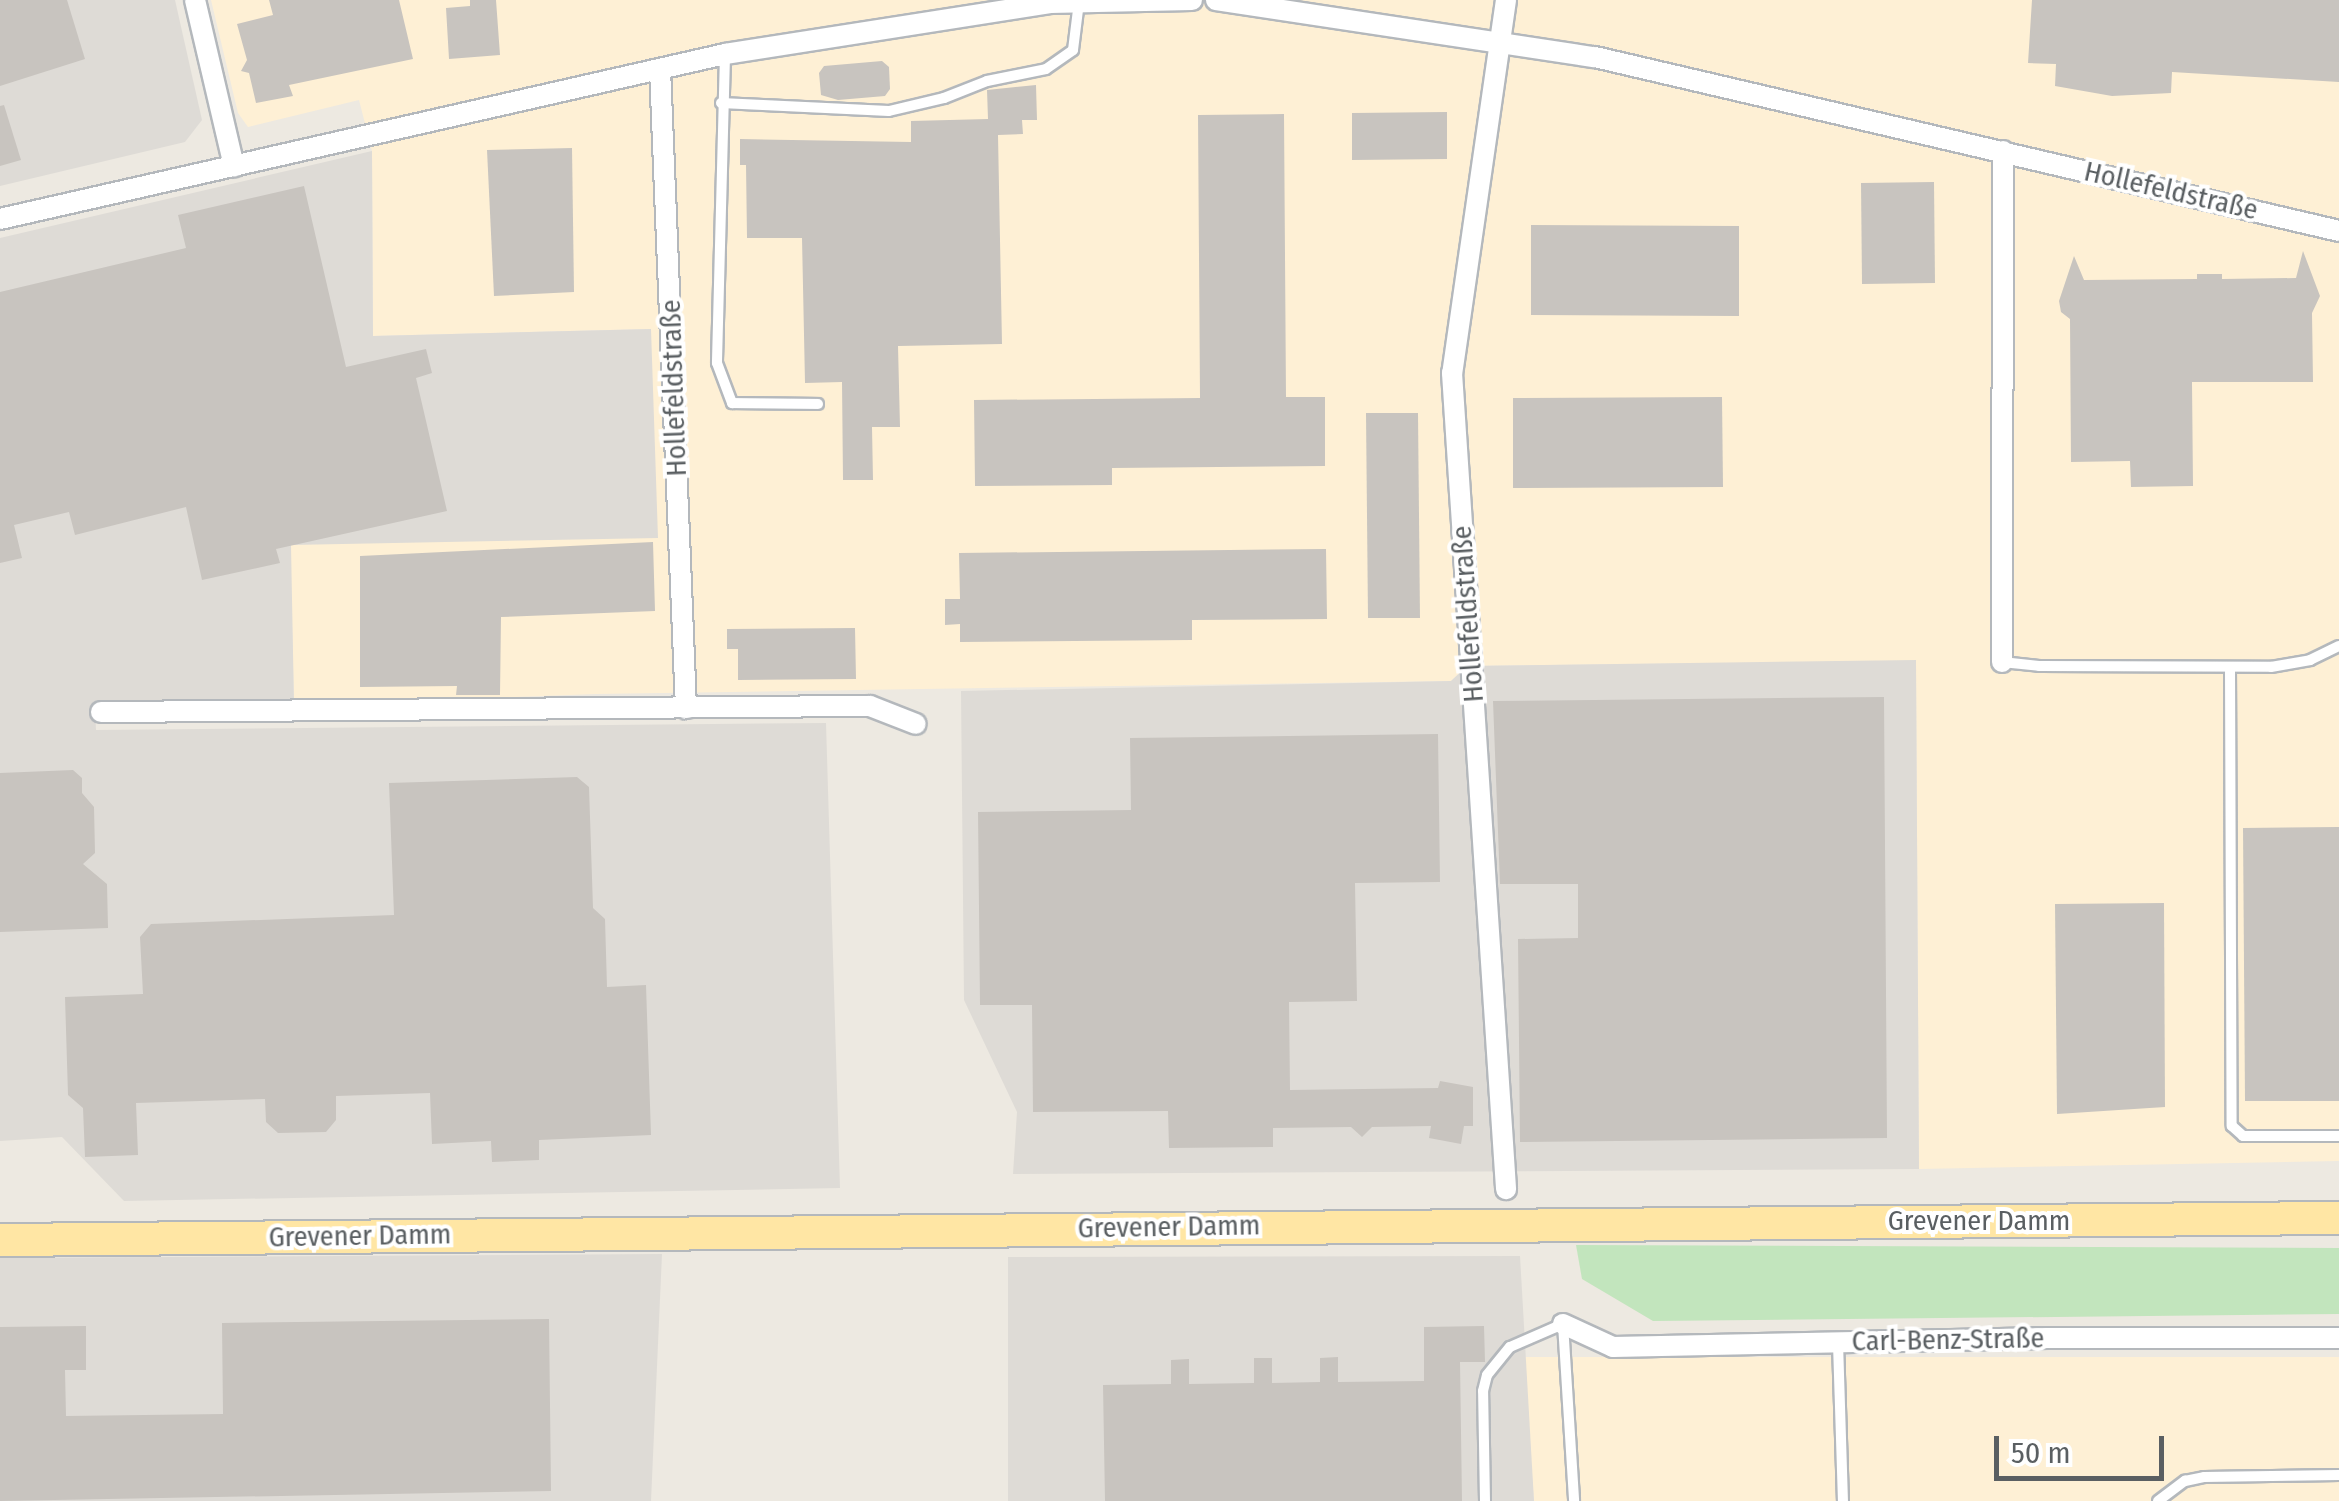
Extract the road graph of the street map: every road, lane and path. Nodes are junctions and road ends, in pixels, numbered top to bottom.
1 (195, 0) edge
2 (1192, 0) edge
3 (1216, 0) edge
4 (1506, 0) edge
5 (1080, 2) junction
6 (1500, 42) junction
7 (725, 54) junction
8 (660, 69) junction
9 (721, 103) junction
10 (2003, 151) junction
11 (234, 166) junction
12 (0, 219) edge
13 (2339, 231) edge
14 (818, 404) dead end
15 (2339, 646) edge
16 (2002, 662) joint
17 (2230, 667) junction
18 (686, 708) junction
19 (102, 712) dead end
20 (916, 724) dead end
21 (2339, 1136) edge
22 (1506, 1189) dead end
23 (2339, 1218) edge
24 (0, 1240) edge
25 (1562, 1324) junction
26 (2339, 1338) edge
27 (1838, 1342) junction
28 (2339, 1475) edge
29 (1840, 1500) edge
30 (1486, 1501) edge
31 (1574, 1501) edge
32 (2158, 1501) edge

1 - 11 street
2 - 5 street
3 - 6 street, Hollefeldstraße
4 - 6 street
5 - 7 street
5 - 9 lane
6 - 10 street, Hollefeldstraße
6 - 22 street, Hollefeldstraße
7 - 8 street
7 - 9 lane
8 - 11 street
8 - 18 street, Hollefeldstraße
9 - 14 lane
10 - 13 street, Hollefeldstraße
10 - 16 street
11 - 12 street
15 - 17 lane
16 - 17 lane
17 - 21 lane
18 - 19 street
18 - 20 street
23 - 24 main road, Grevener Damm
25 - 27 street, Carl-Benz-Straße
25 - 30 lane
25 - 31 lane
26 - 27 street, Carl-Benz-Straße
27 - 29 lane
28 - 32 lane

